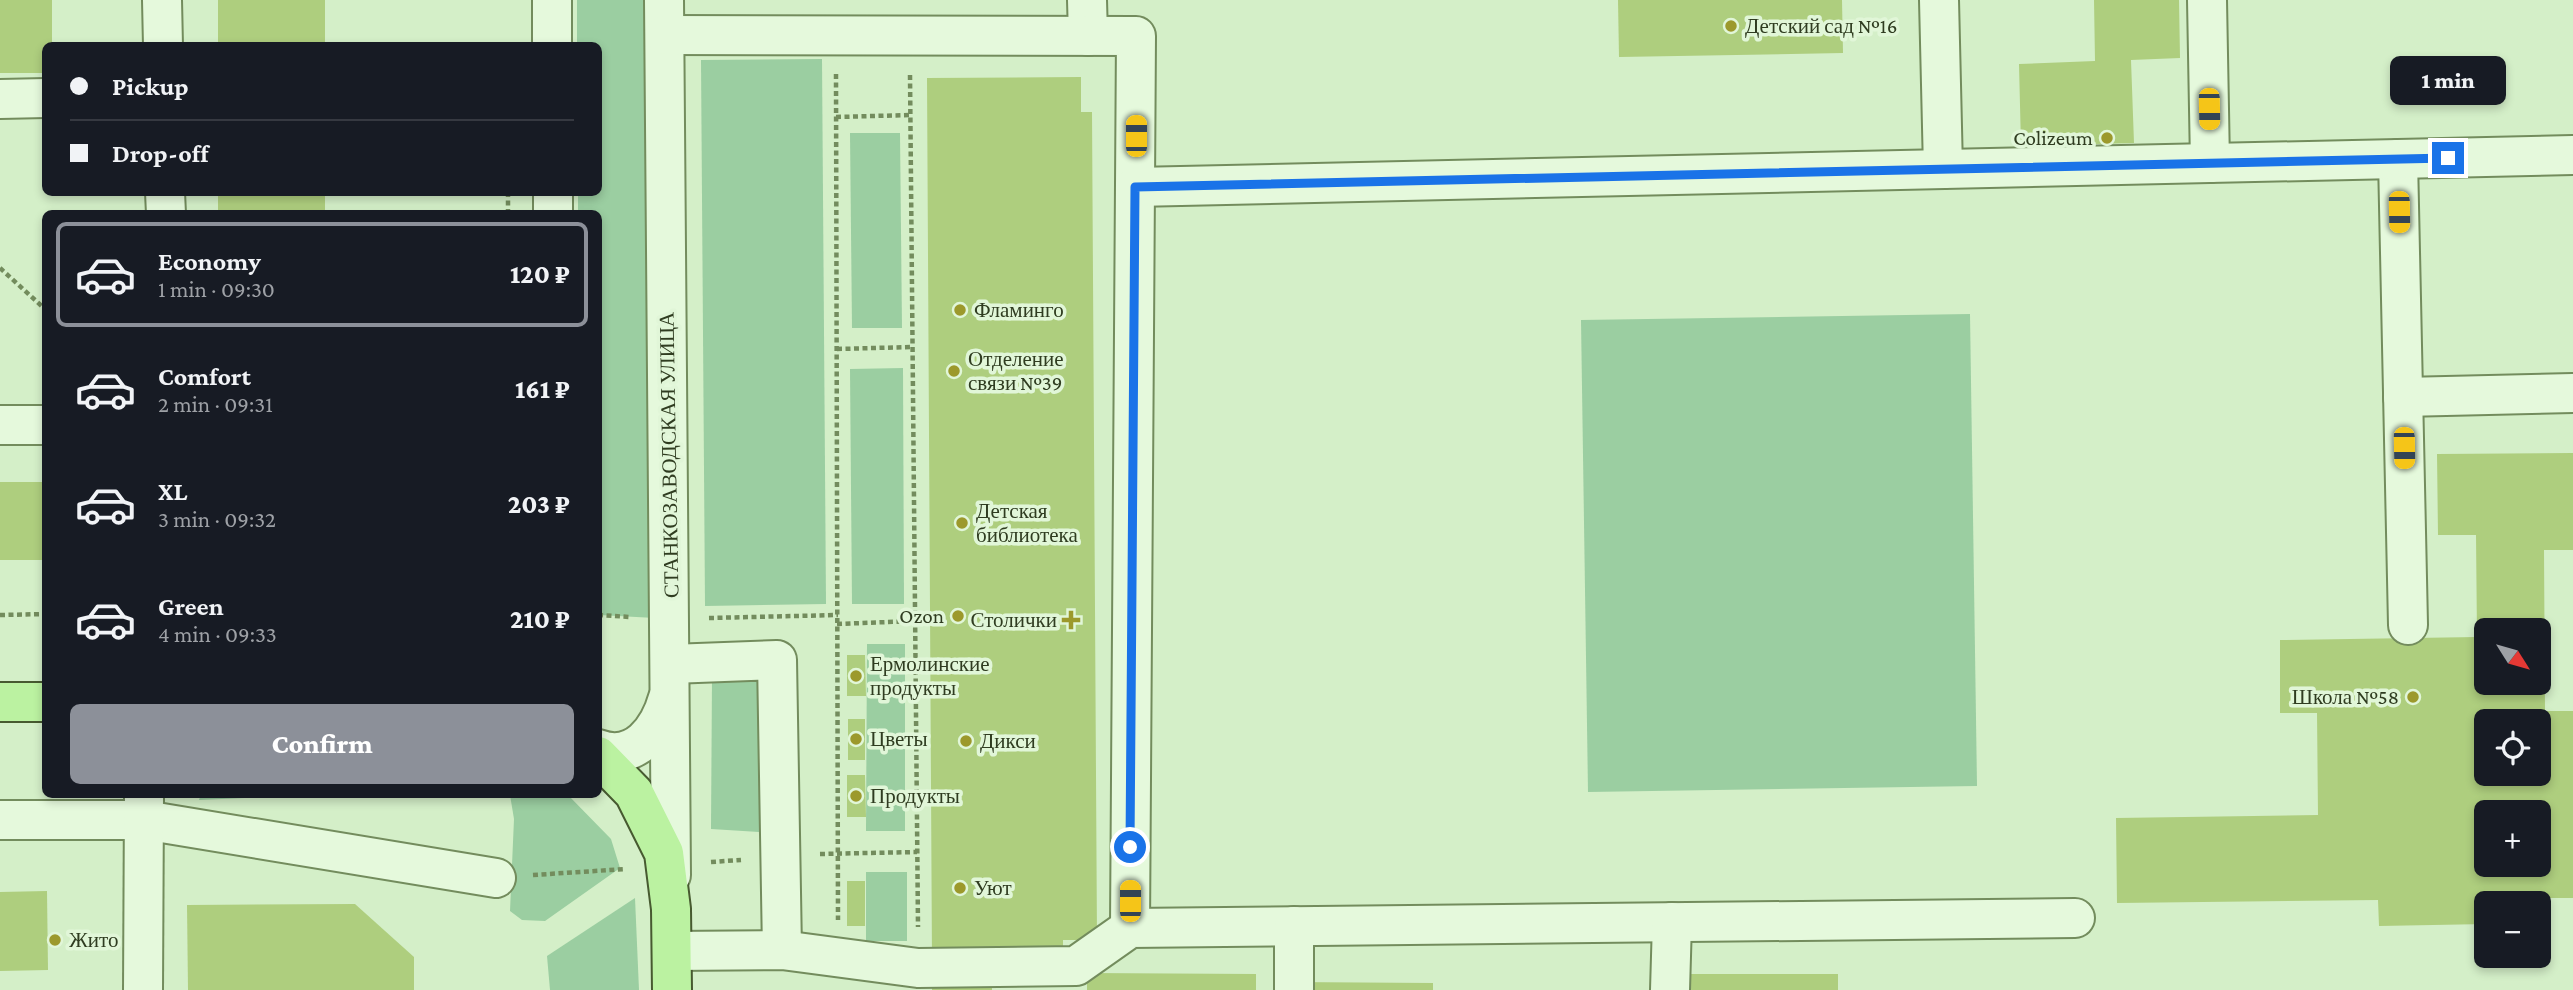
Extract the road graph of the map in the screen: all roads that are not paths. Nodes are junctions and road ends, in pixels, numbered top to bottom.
1 (162, 0) edge
2 (552, 0) edge
3 (1939, 0) edge
4 (2207, 0) edge
5 (664, 18) edge
6 (1088, 18) edge
7 (163, 42) edge
8 (552, 42) edge
9 (42, 98) edge
10 (0, 99) edge
11 (2573, 155) edge
12 (2398, 159) junction
13 (2210, 163) junction
14 (1943, 169) junction
15 (1135, 187) junction
16 (2573, 393) edge
17 (2403, 397) junction
18 (0, 425) edge
19 (42, 425) edge
20 (2407, 625) dead end
21 (671, 677) junction
22 (0, 702) edge
23 (42, 702) edge
24 (602, 750) edge
25 (602, 760) edge
26 (144, 807) edge
27 (0, 820) edge
28 (496, 878) dead end
29 (671, 909) junction
30 (2075, 918) dead end
31 (1672, 922) junction
32 (1294, 926) junction
33 (1130, 928) junction
34 (782, 950) junction
35 (672, 951) junction
36 (144, 990) edge
37 (672, 990) edge
38 (1294, 990) edge
39 (1670, 990) edge

1 - 7 street
2 - 8 street
3 - 14 street
4 - 13 street
5 - 6 street
5 - 21 street, СТАНКОЗАВОДСКАЯ УЛИЦА
6 - 15 street
9 - 10 street
11 - 12 street
12 - 13 street
12 - 17 street
13 - 14 street
14 - 15 street
15 - 33 street
16 - 17 street
17 - 20 street
18 - 19 street
21 - 24 street
21 - 29 street, СТАНКОЗАВОДСКАЯ УЛИЦА
21 - 34 street
22 - 23 main road
25 - 29 main road
26 - 27 street
26 - 28 street
26 - 36 street
29 - 35 main road
30 - 31 street
31 - 32 street
31 - 39 street
32 - 33 street
32 - 38 street
33 - 34 street
34 - 35 street
35 - 37 main road

